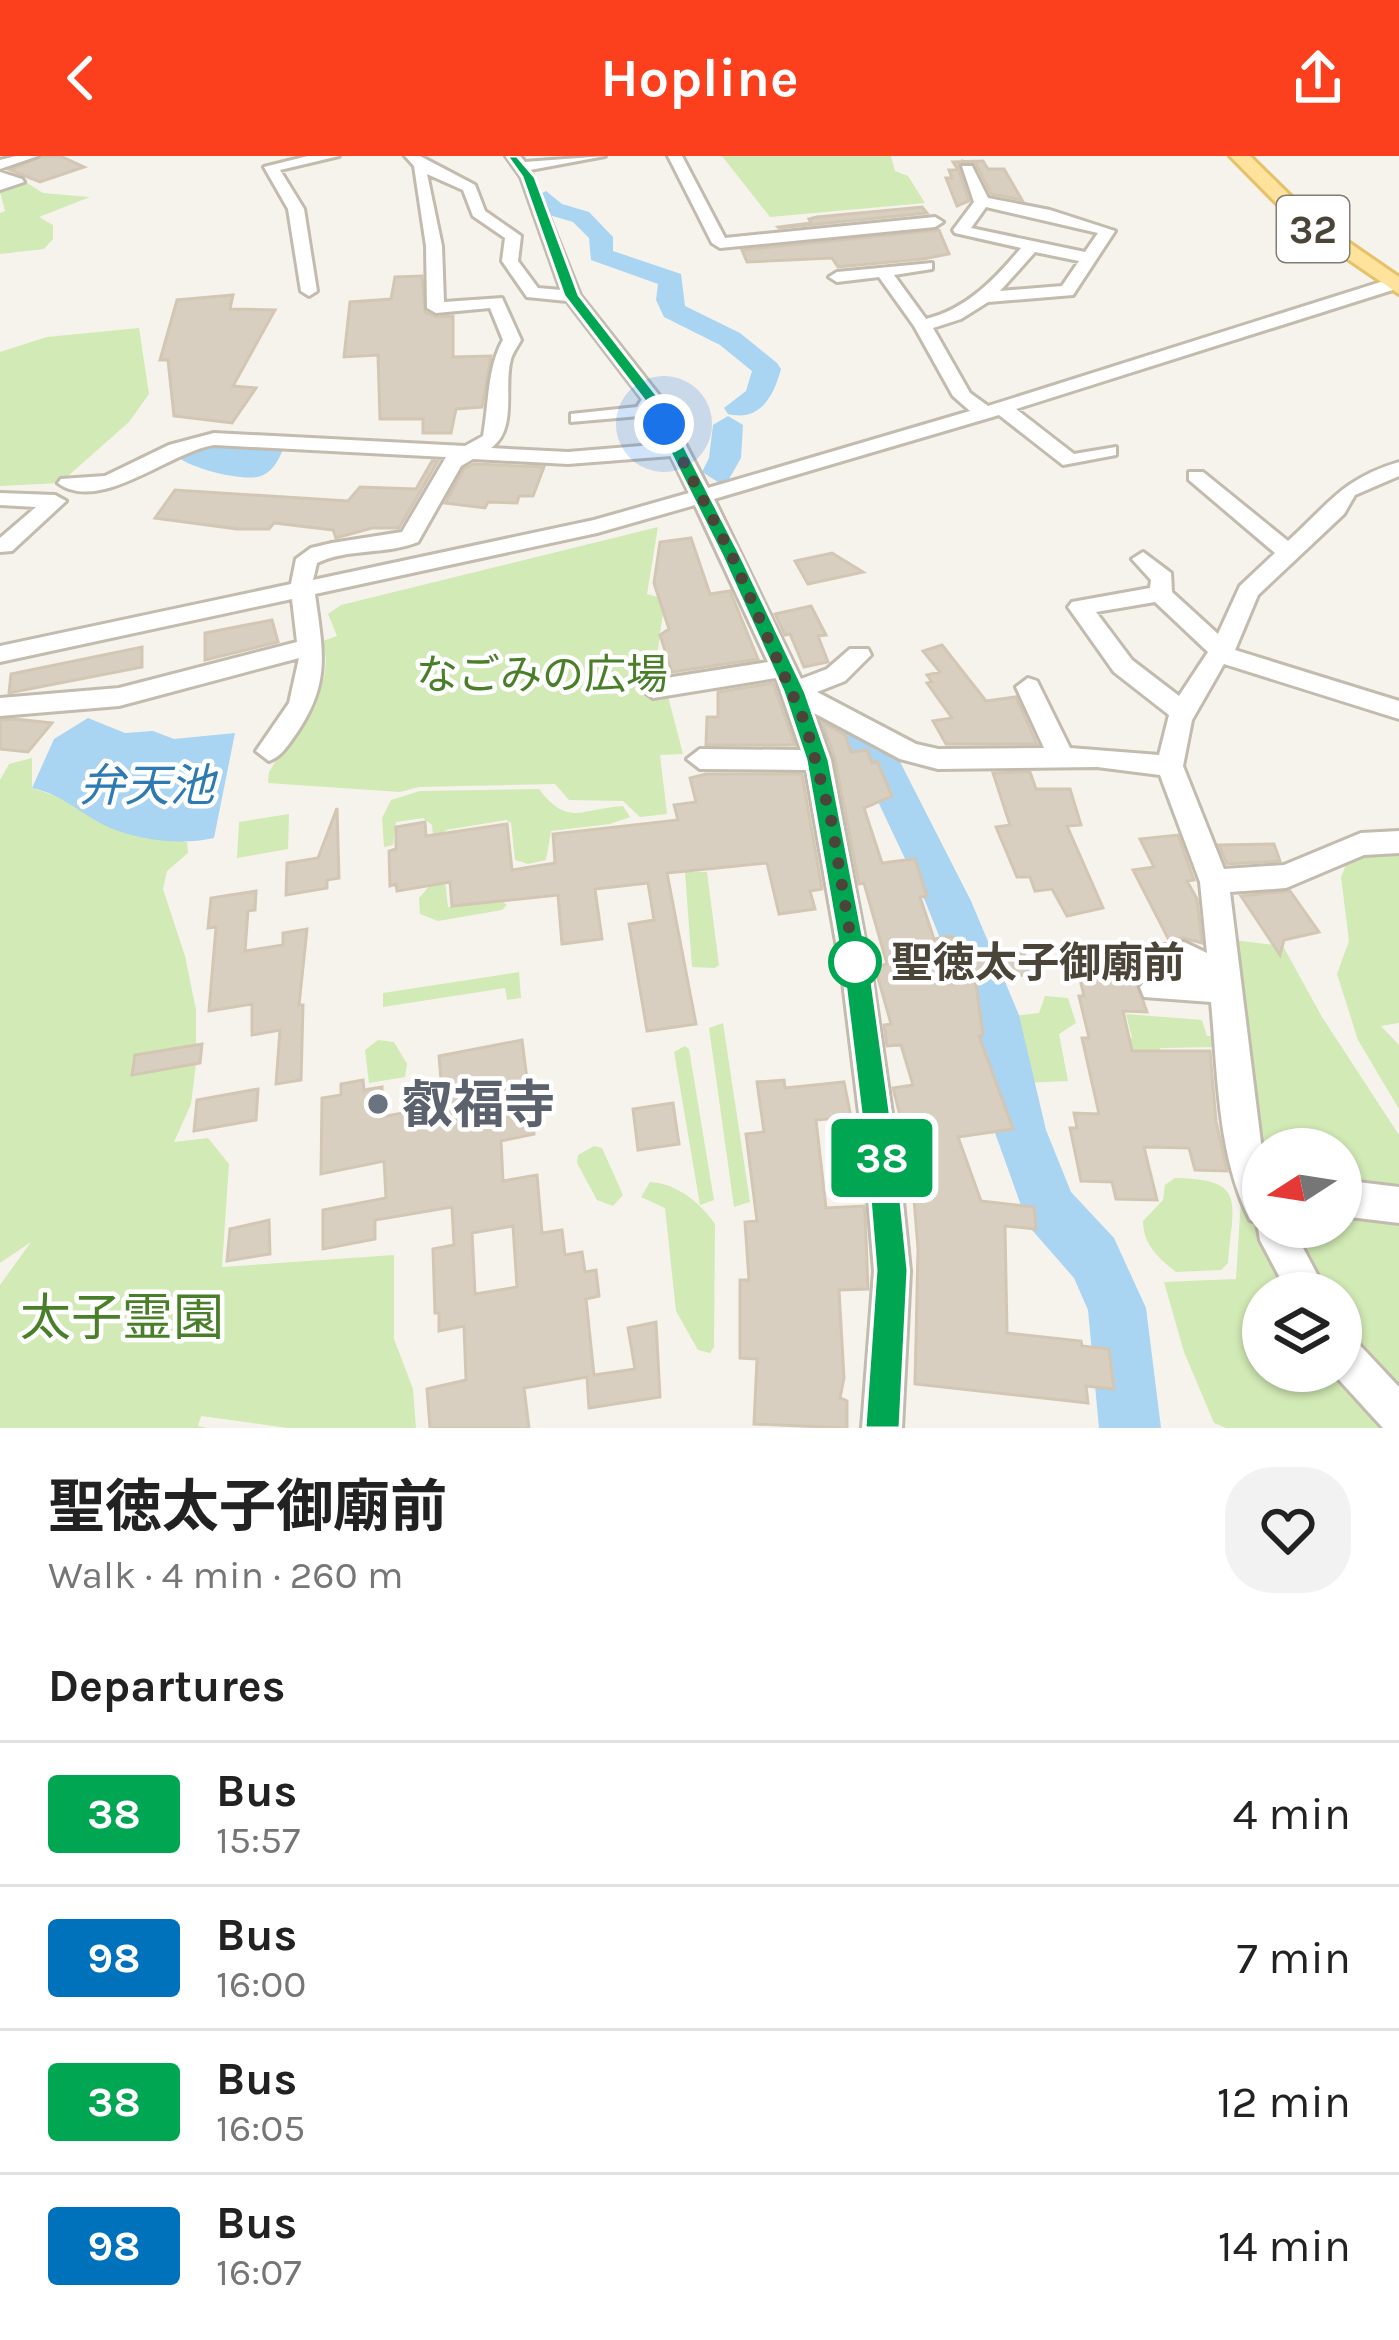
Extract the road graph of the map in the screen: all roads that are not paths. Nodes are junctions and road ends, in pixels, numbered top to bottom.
1 (32, 156) edge
2 (332, 156) edge
3 (598, 156) edge
4 (675, 156) edge
5 (1239, 156) edge
6 (417, 161) edge
7 (518, 161) edge
8 (967, 170) dead end
9 (2, 172) edge
10 (982, 202) junction
11 (935, 222) dead end
12 (901, 226) junction
13 (840, 232) junction
14 (1031, 246) junction
15 (856, 251) dead end
16 (1088, 258) junction
17 (884, 271) junction
18 (835, 274) dead end
19 (1396, 285) edge
20 (309, 291) dead end
21 (533, 293) junction
22 (572, 296) junction
23 (984, 297) junction
24 (496, 302) junction
25 (922, 325) junction
26 (652, 399) junction
27 (993, 410) junction
28 (578, 418) dead end
29 (471, 449) junction
30 (677, 449) junction
31 (1109, 452) dead end
32 (1399, 468) edge
33 (1196, 476) dead end
34 (68, 483) dead end
35 (698, 498) junction
36 (0, 499) edge
37 (0, 544) edge
38 (1290, 554) junction
39 (1143, 559) dead end
40 (302, 592) junction
41 (1160, 594) junction
42 (310, 647) junction
43 (1221, 652) junction
44 (0, 653) edge
45 (859, 655) dead end
46 (788, 679) junction
47 (1028, 688) dead end
48 (652, 689) dead end
49 (0, 707) edge
50 (1399, 710) edge
51 (1183, 712) junction
52 (269, 751) dead end
53 (1062, 757) junction
54 (700, 758) dead end
55 (818, 760) junction
56 (1171, 766) junction
57 (1399, 842) edge
58 (1214, 882) junction
59 (1226, 977) junction
60 (1163, 987) dead end
61 (1242, 1142) edge
62 (1362, 1201) edge
63 (1399, 1205) edge
64 (1362, 1376) edge
65 (1399, 1416) edge
66 (882, 1428) edge

1 - 9 street
2 - 20 street
3 - 7 street
4 - 13 street
5 - 19 main road, 32
6 - 21 street
6 - 24 street
7 - 22 street
8 - 10 street
10 - 14 street
10 - 16 street
11 - 12 street
12 - 13 street
12 - 17 street
13 - 15 street
14 - 16 street
14 - 23 street
16 - 23 street
17 - 18 street
17 - 25 street
19 - 27 street
21 - 22 street
21 - 24 street
22 - 26 street
23 - 25 street
24 - 29 street
25 - 27 street
26 - 28 street
26 - 30 street
27 - 31 street
27 - 35 street
29 - 30 street
29 - 34 street
29 - 40 street
30 - 35 street
32 - 38 street
33 - 38 street
35 - 40 street
35 - 46 street
36 - 37 street
38 - 43 street
39 - 41 street
40 - 42 street
40 - 44 street
41 - 43 street
41 - 51 street
42 - 49 street
42 - 52 street
43 - 50 street
43 - 51 street
45 - 46 street
46 - 48 street
46 - 53 street
46 - 55 street
47 - 53 street
51 - 56 street
53 - 56 street
54 - 55 street
55 - 66 street
56 - 58 street
57 - 58 street
58 - 59 street
59 - 60 street
59 - 61 street
62 - 63 street
64 - 65 street

